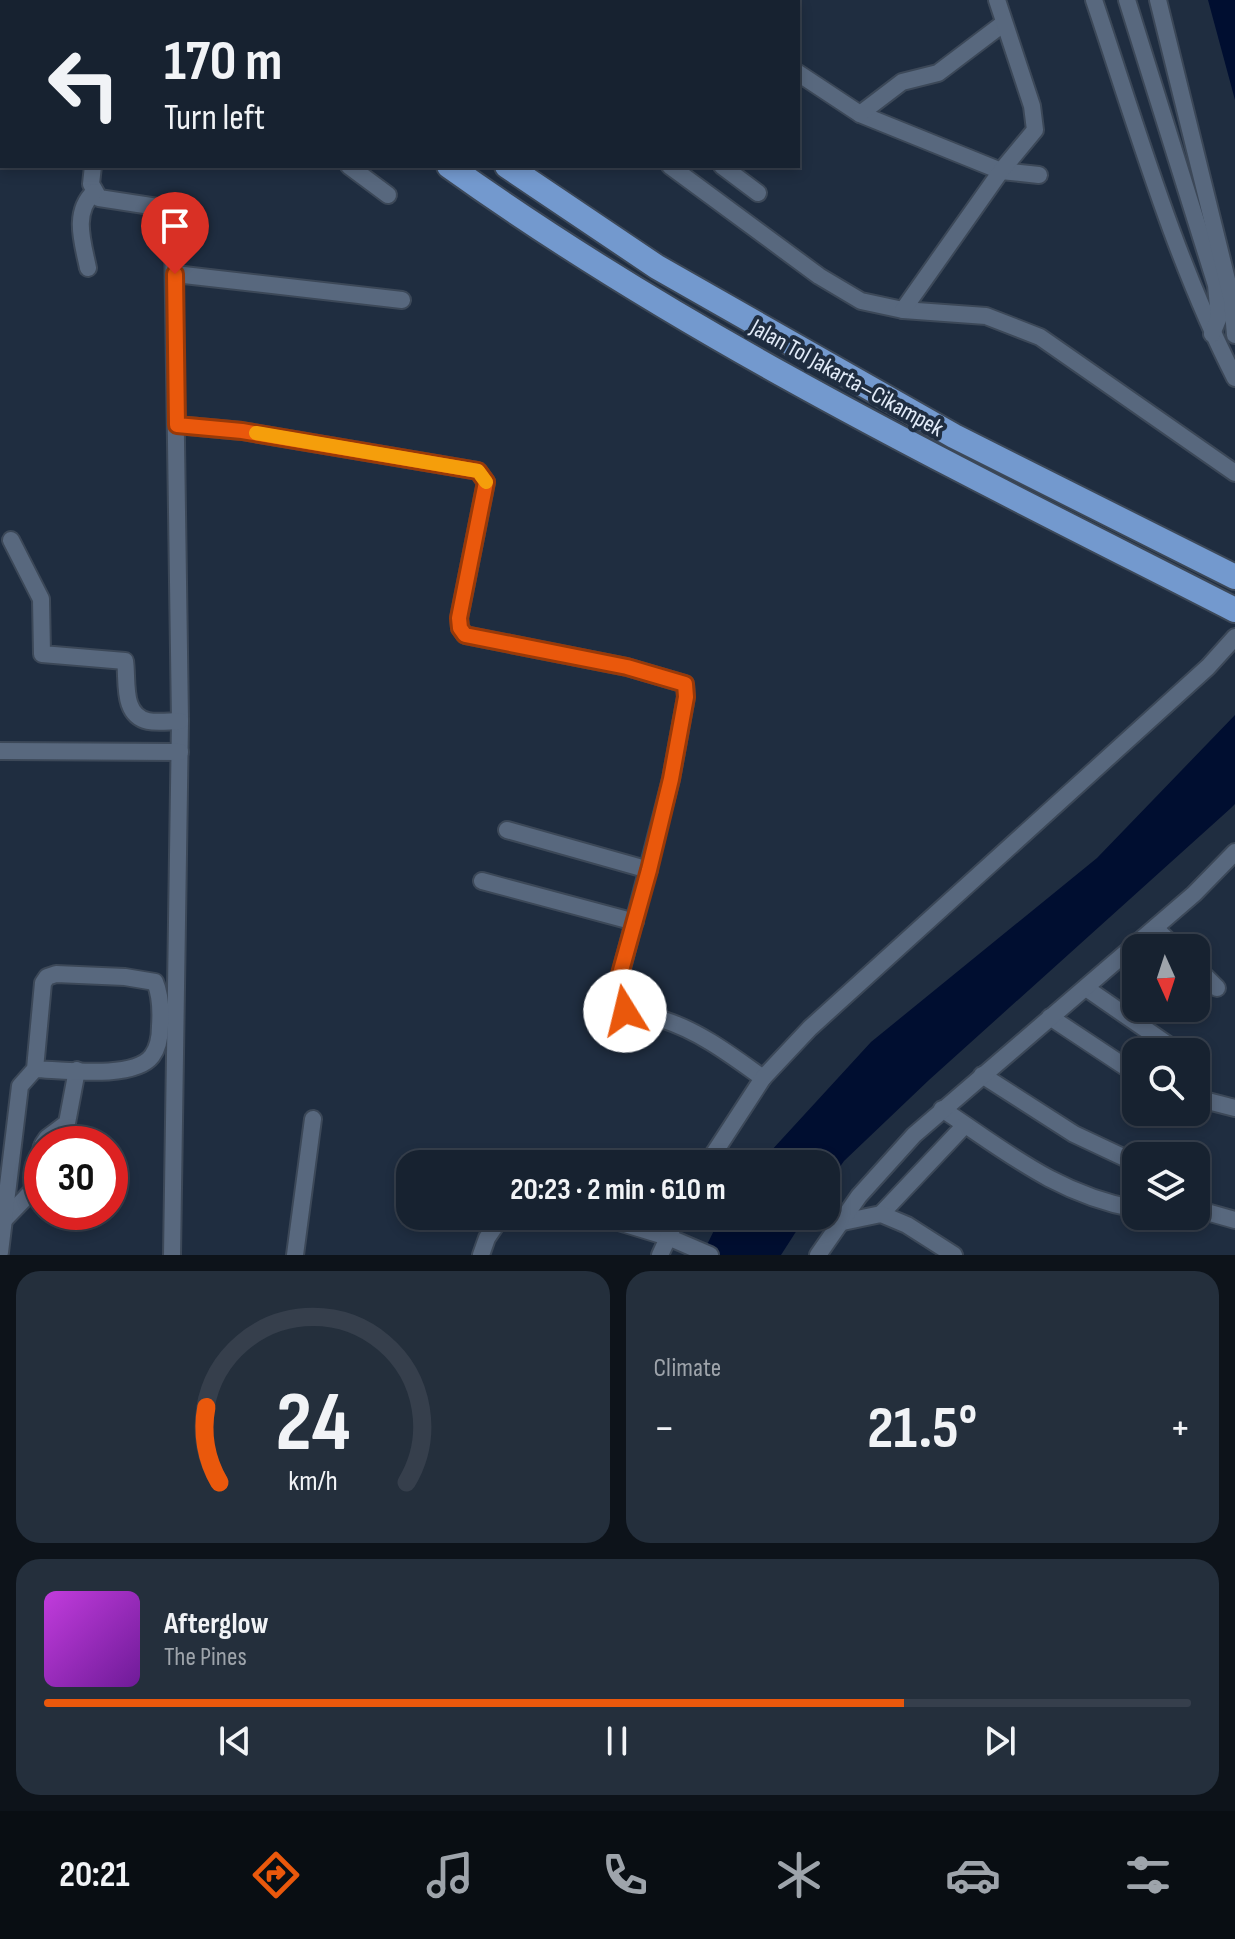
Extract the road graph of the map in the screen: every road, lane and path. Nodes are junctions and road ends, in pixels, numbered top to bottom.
1 (997, 0) edge
2 (1094, 0) edge
3 (1127, 0) edge
4 (1158, 0) edge
5 (1004, 23) junction
6 (800, 74) edge
7 (860, 114) junction
8 (93, 168) edge
9 (352, 168) edge
10 (452, 168) edge
11 (510, 168) edge
12 (673, 168) edge
13 (725, 168) edge
14 (1001, 171) junction
15 (1039, 175) dead end
16 (94, 192) junction
17 (758, 193) dead end
18 (388, 195) dead end
19 (88, 268) dead end
20 (175, 274) junction
21 (402, 300) dead end
22 (903, 310) junction
23 (1212, 334) junction
24 (1235, 335) edge
25 (1235, 378) edge
26 (177, 425) junction
27 (1235, 473) edge
28 (11, 540) dead end
29 (1230, 575) edge
30 (1227, 606) edge
31 (1235, 637) edge
32 (180, 721) junction
33 (0, 751) edge
34 (180, 752) junction
35 (507, 830) dead end
36 (1235, 852) edge
37 (649, 870) junction
38 (482, 881) dead end
39 (635, 922) junction
40 (1155, 928) junction
41 (1161, 934) edge
42 (1210, 981) edge
43 (1086, 988) junction
44 (1217, 988) dead end
45 (1050, 1017) junction
46 (1158, 1038) edge
47 (1122, 1065) edge
48 (35, 1069) junction
49 (77, 1070) junction
50 (982, 1075) junction
51 (763, 1078) junction
52 (1210, 1102) edge
53 (1235, 1108) edge
54 (942, 1109) junction
55 (313, 1119) dead end
56 (965, 1125) junction
57 (63, 1126) edge
58 (716, 1150) edge
59 (1122, 1157) edge
60 (24, 1202) edge
61 (1122, 1205) edge
62 (1210, 1213) edge
63 (881, 1214) junction
64 (4, 1220) junction
65 (1235, 1220) edge
66 (840, 1221) edge
67 (840, 1223) edge
68 (492, 1230) edge
69 (644, 1230) edge
70 (677, 1230) edge
71 (834, 1230) edge
72 (676, 1240) junction
73 (0, 1252) edge
74 (172, 1255) edge
75 (295, 1255) edge
76 (481, 1255) edge
77 (660, 1255) edge
78 (710, 1255) edge
79 (818, 1255) edge
80 (954, 1255) edge

1 - 5 street
2 - 23 street
3 - 23 street
4 - 24 street
5 - 7 street
5 - 14 street
6 - 7 street
7 - 14 street
8 - 16 street
9 - 18 street
10 - 30 highway, Jalan Tol Jakarta–Cikampek
11 - 29 highway, Jalan Tol Jakarta–Cikampek
12 - 22 street
13 - 17 street
14 - 15 street
14 - 22 street
16 - 19 street
16 - 20 street
20 - 21 street
20 - 26 street
22 - 27 street
23 - 25 street
26 - 32 street
26 - 37 street
28 - 32 street
31 - 51 street
32 - 34 street
33 - 34 street
34 - 74 street
35 - 37 street
36 - 40 street
37 - 39 street
38 - 39 street
39 - 51 street
40 - 41 street
40 - 43 street
42 - 44 street
43 - 45 street
43 - 46 street
45 - 47 street
45 - 50 street
48 - 49 street
48 - 49 street
48 - 64 street
49 - 57 street
50 - 54 street
50 - 59 street
51 - 58 street
52 - 53 street
54 - 56 street
54 - 66 street
55 - 75 street
56 - 61 street
56 - 63 street
60 - 64 street
62 - 65 street
63 - 67 street
63 - 80 street
64 - 73 street
68 - 76 street
69 - 72 street
70 - 72 street
71 - 79 street
72 - 77 street
72 - 78 street

